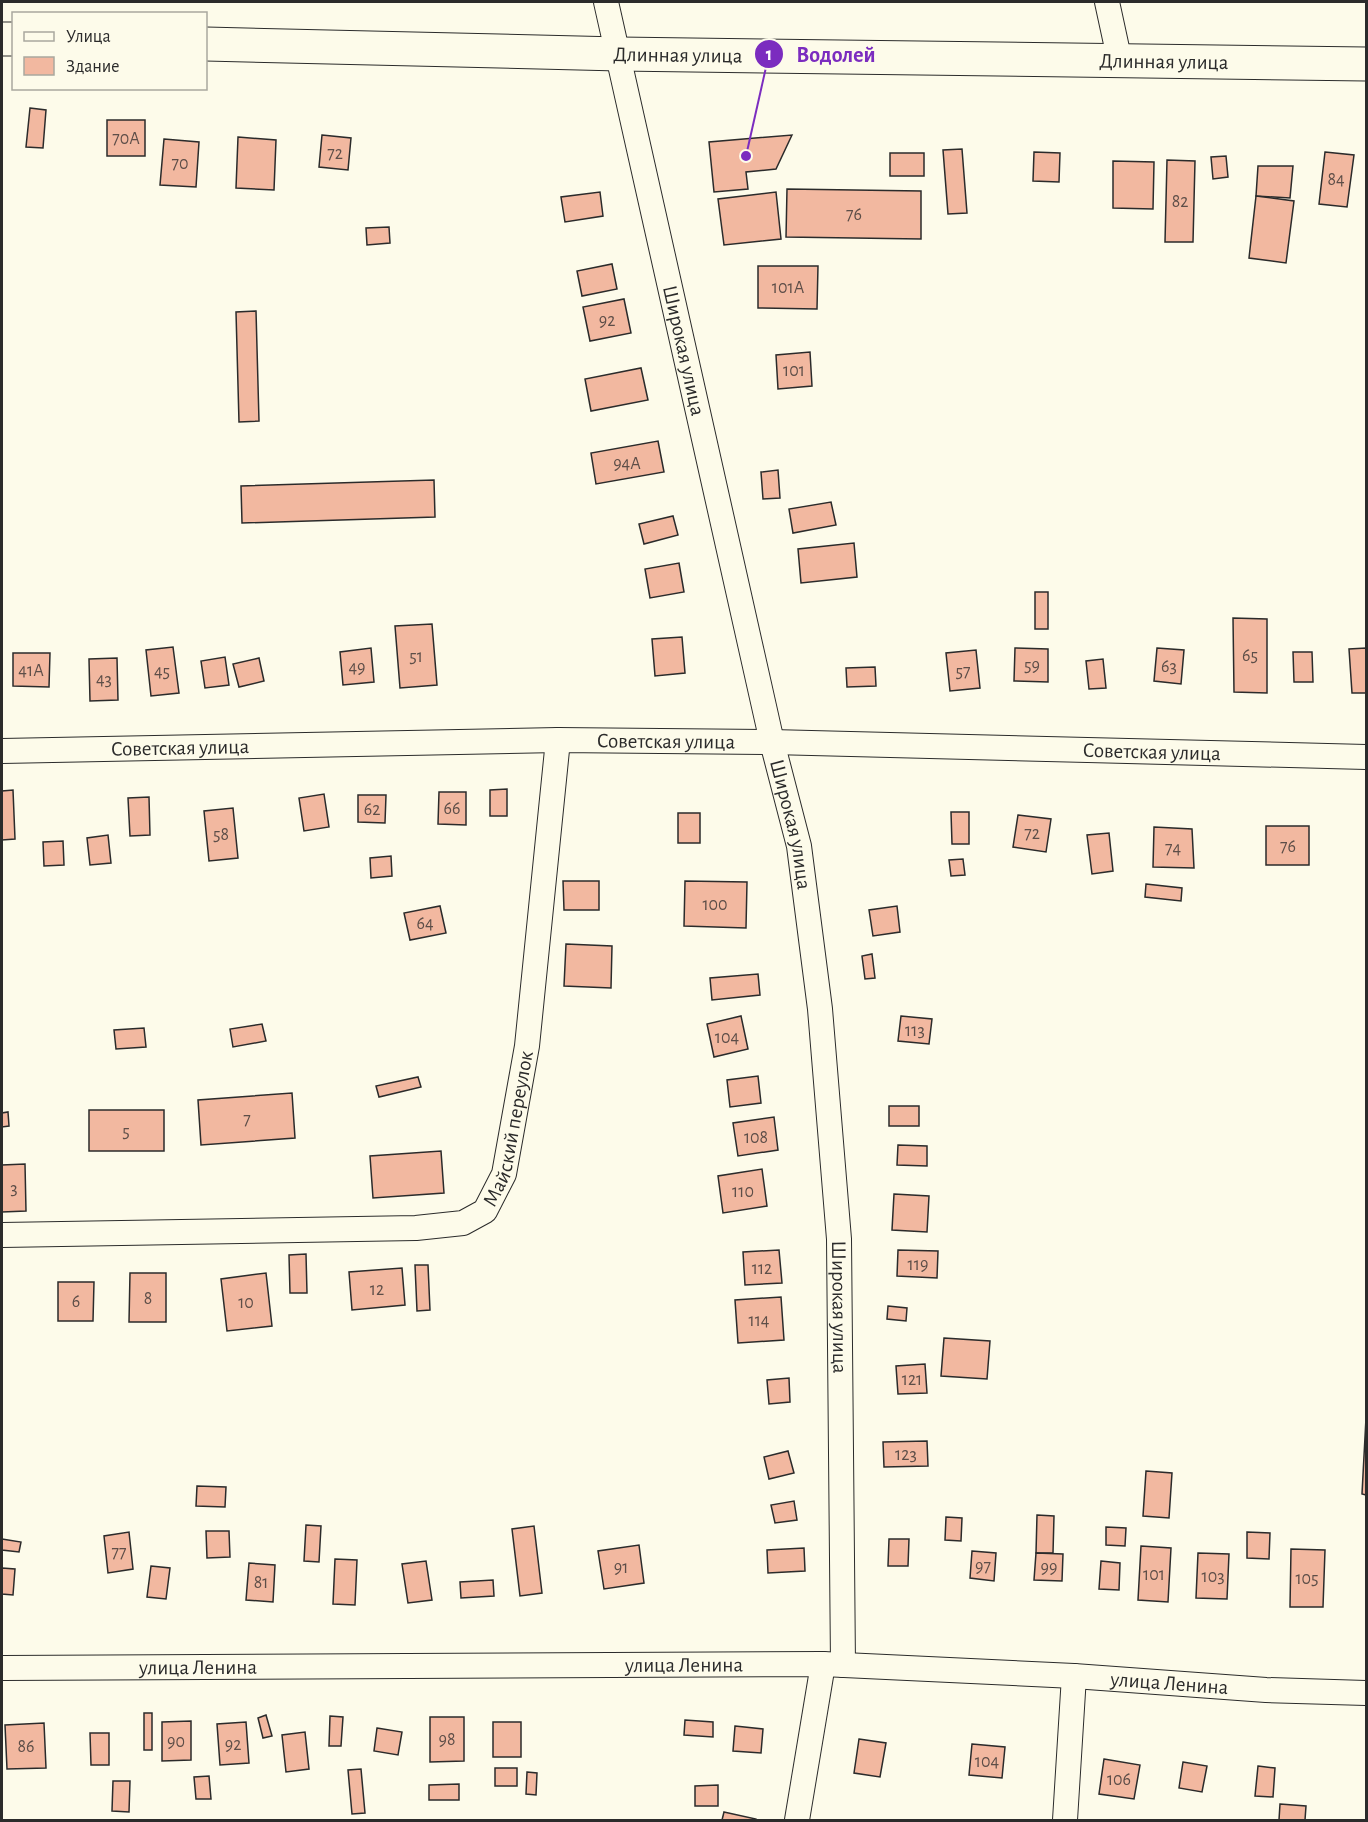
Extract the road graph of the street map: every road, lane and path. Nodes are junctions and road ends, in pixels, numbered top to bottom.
1 (606, 2) edge
2 (1107, 2) edge
3 (207, 44) edge
4 (619, 54) junction
5 (1120, 62) junction
6 (1366, 64) edge
7 (558, 740) junction
8 (772, 742) junction
9 (2, 751) edge
10 (1366, 757) edge
11 (2, 1235) edge
12 (833, 1664) junction
13 (2, 1668) edge
14 (1074, 1676) junction
15 (1366, 1693) edge
16 (797, 1821) edge
17 (1065, 1821) edge

1 - 4 street, Широкая улица
2 - 5 street
3 - 4 main road, Длинная улица
4 - 5 main road, Длинная улица
4 - 8 street, Широкая улица
5 - 6 main road, Длинная улица
7 - 8 street, Советская улица
7 - 9 street, Советская улица
7 - 11 street, Майский переулок
8 - 10 street, Советская улица
8 - 12 street, Широкая улица
12 - 13 street, улица Ленина
12 - 14 street, улица Ленина
12 - 16 street, Широкая улица
14 - 15 street, улица Ленина
14 - 17 street

